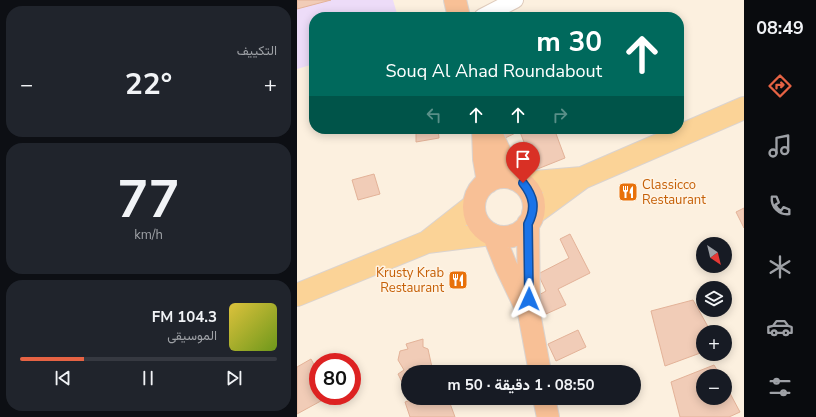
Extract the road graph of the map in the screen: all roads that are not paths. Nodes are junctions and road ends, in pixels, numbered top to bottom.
1 (455, 0) edge
2 (515, 0) edge
3 (458, 12) edge
4 (492, 12) edge
5 (744, 108) edge
6 (483, 134) edge
7 (492, 134) edge
8 (684, 134) edge
9 (684, 134) edge
10 (582, 178) junction
11 (517, 181) junction
12 (488, 182) junction
13 (474, 205) junction
14 (531, 219) junction
15 (492, 235) junction
16 (427, 242) junction
17 (297, 295) edge
18 (529, 313) junction
19 (538, 365) edge
20 (545, 405) edge
21 (548, 417) edge

1 - 3 highway
2 - 4 street
5 - 9 main road
6 - 12 highway
7 - 11 highway
8 - 10 main road
10 - 11 main road
10 - 14 main road
11 - 12 highway
11 - 14 highway
12 - 13 highway
13 - 15 highway
13 - 16 main road
14 - 15 highway
14 - 18 highway
15 - 16 main road
15 - 18 highway
16 - 17 main road
18 - 19 highway
20 - 21 highway

